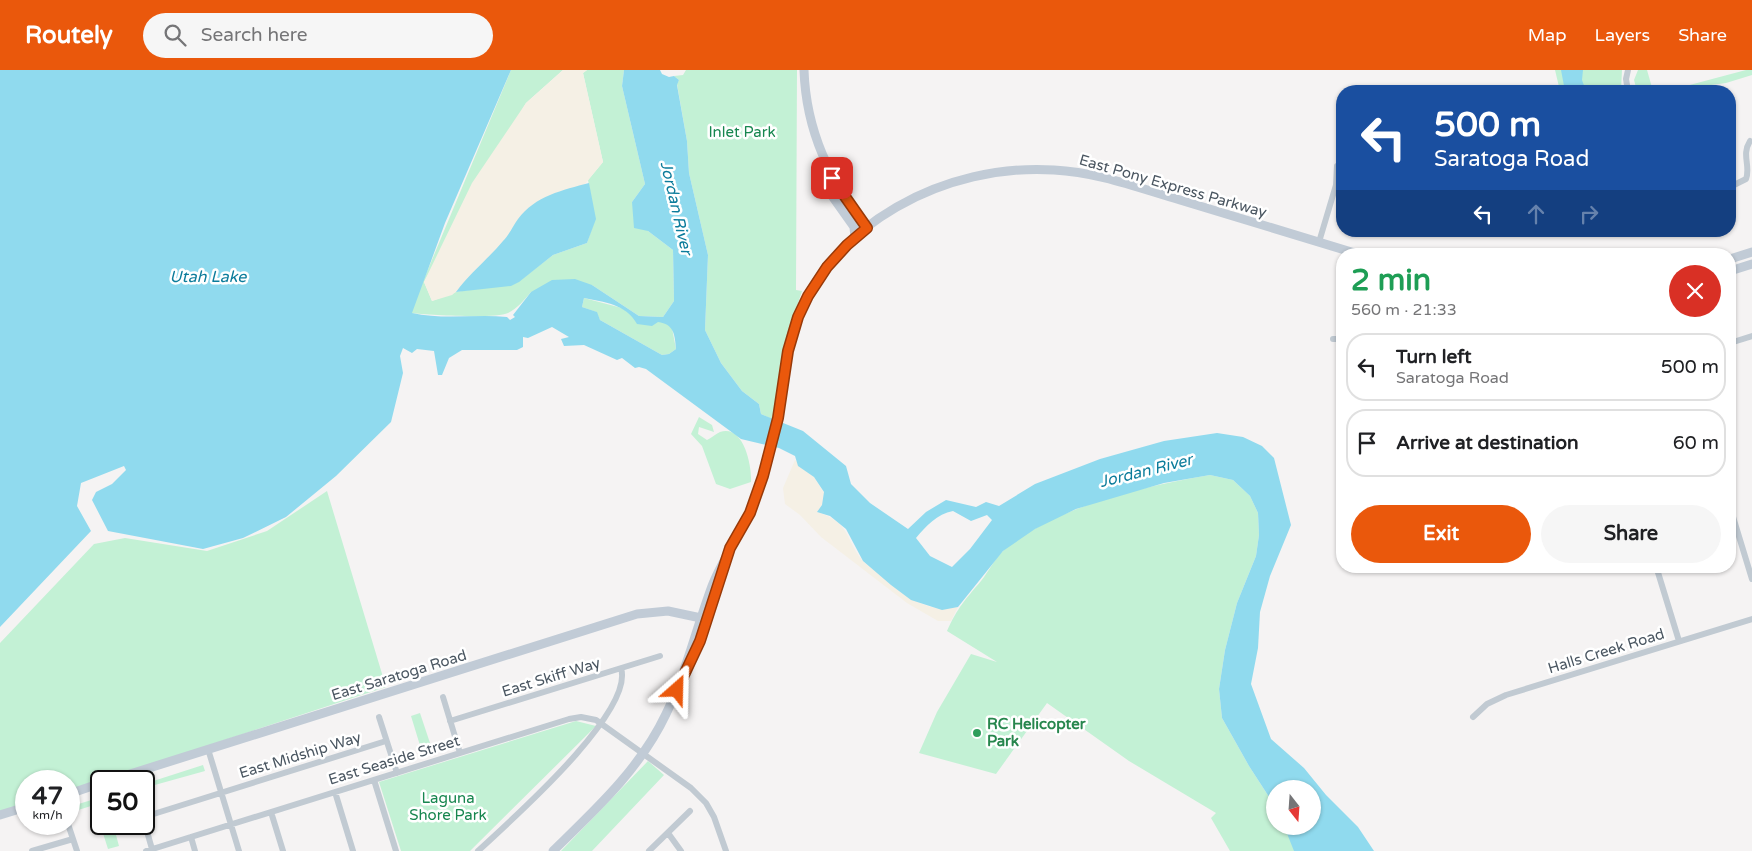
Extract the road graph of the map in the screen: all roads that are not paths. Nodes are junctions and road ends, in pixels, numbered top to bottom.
1 (804, 70) edge
2 (1628, 70) edge
3 (1627, 85) edge
4 (1750, 141) dead end
5 (825, 164) junction
6 (1736, 184) edge
7 (1336, 193) edge
8 (867, 228) junction
9 (855, 238) junction
10 (1319, 242) junction
11 (1338, 248) edge
12 (1752, 252) edge
13 (1736, 257) edge
14 (1752, 264) edge
15 (1736, 269) edge
16 (1752, 336) edge
17 (1333, 340) dead end
18 (1336, 340) edge
19 (1736, 341) edge
20 (1736, 527) edge
21 (730, 548) junction
22 (1658, 573) edge
23 (1752, 579) edge
24 (702, 618) junction
25 (1752, 619) edge
26 (1679, 641) junction
27 (660, 656) dead end
28 (621, 668) junction
29 (683, 675) junction
30 (443, 697) dead end
31 (379, 717) dead end
32 (1473, 717) dead end
33 (450, 721) junction
34 (601, 723) junction
35 (386, 741) junction
36 (208, 749) junction
37 (460, 753) junction
38 (643, 755) junction
39 (142, 770) edge
40 (397, 772) junction
41 (374, 780) junction
42 (221, 792) junction
43 (335, 792) junction
44 (15, 810) edge
45 (690, 811) dead end
46 (271, 812) junction
47 (155, 813) edge
48 (0, 815) edge
49 (231, 824) junction
50 (668, 832) junction
51 (72, 835) edge
52 (146, 835) edge
53 (191, 837) junction
54 (73, 839) junction
55 (149, 850) edge
56 (32, 851) edge
57 (77, 851) edge
58 (195, 851) edge
59 (239, 851) edge
60 (283, 851) edge
61 (353, 851) edge
62 (396, 851) edge
63 (478, 851) edge
64 (552, 851) edge
65 (649, 851) edge
66 (681, 851) edge
67 (726, 851) edge

1 - 5 main road
2 - 3 street
4 - 6 street
5 - 8 main road
5 - 9 main road
7 - 10 street
8 - 9 main road, East Pony Express Parkway
8 - 10 main road, East Pony Express Parkway
9 - 21 main road, East Pony Express Parkway
10 - 11 main road, East Pony Express Parkway
12 - 13 main road
14 - 15 main road
16 - 19 street
17 - 18 street
20 - 23 street
21 - 24 main road, East Pony Express Parkway
21 - 29 main road, East Pony Express Parkway
22 - 26 street
24 - 29 main road, East Pony Express Parkway
24 - 36 main road, East Saratoga Road
25 - 26 street, Halls Creek Road
26 - 32 street, Halls Creek Road
27 - 28 street, East Skiff Way
28 - 33 street, East Skiff Way
28 - 34 street
29 - 38 main road, East Pony Express Parkway
30 - 33 street
31 - 35 street
33 - 37 street
34 - 37 street, East Seaside Street
34 - 38 street, East Seaside Street
34 - 63 street
35 - 40 street
35 - 42 street, East Midship Way
36 - 39 main road, East Saratoga Road
36 - 42 street
37 - 40 street, East Seaside Street
38 - 64 main road, East Pony Express Parkway
38 - 67 street, East Seaside Street
40 - 41 street, East Seaside Street
41 - 43 street, East Seaside Street
41 - 62 street
42 - 47 street, East Midship Way
42 - 49 street
43 - 46 street, East Seaside Street
43 - 61 street
44 - 48 main road
45 - 50 street
46 - 49 street, East Seaside Street
46 - 60 street
49 - 53 street, East Seaside Street
49 - 59 street
50 - 65 street
50 - 66 street
51 - 54 street
52 - 55 street
53 - 55 street, East Seaside Street
53 - 58 street
54 - 56 street
54 - 57 street

